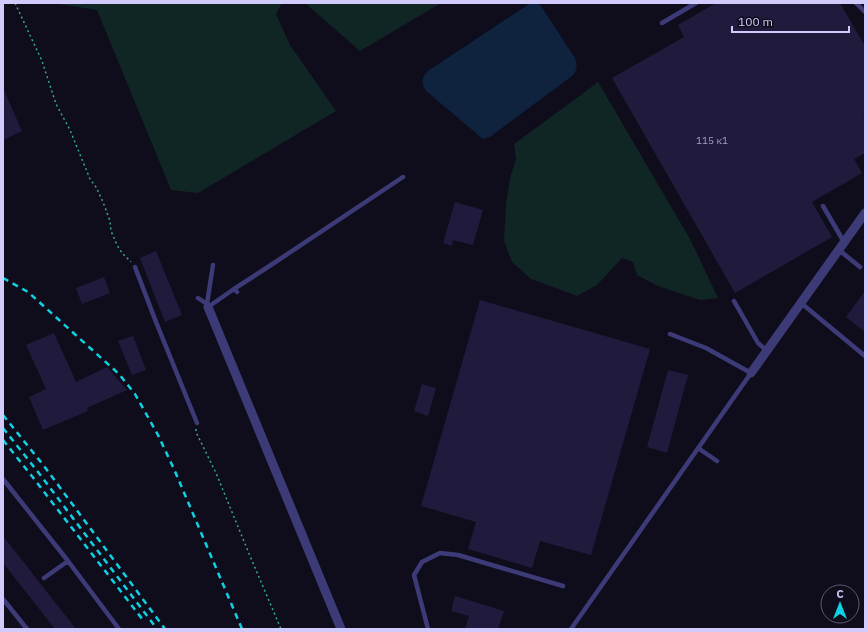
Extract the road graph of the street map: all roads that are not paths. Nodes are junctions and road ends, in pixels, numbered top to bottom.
1 (696, 3) edge
2 (856, 3) edge
3 (865, 12) edge
4 (662, 24) dead end
5 (403, 177) dead end
6 (824, 206) dead end
7 (865, 212) edge
8 (841, 246) junction
9 (213, 265) dead end
10 (135, 267) road end
11 (860, 267) dead end
12 (198, 298) dead end
13 (734, 301) dead end
14 (801, 303) junction
15 (208, 306) junction
16 (670, 334) dead end
17 (767, 351) junction
18 (865, 356) edge
19 (751, 373) junction
20 (197, 423) road end
21 (698, 448) junction
22 (717, 461) dead end
23 (3, 479) edge
24 (68, 561) junction
25 (44, 578) dead end
26 (563, 586) dead end
27 (3, 599) edge
28 (27, 629) edge
29 (119, 629) edge
30 (341, 629) edge
31 (428, 629) edge
32 (571, 629) edge

1 - 4 lane
2 - 3 lane
5 - 15 lane
6 - 8 lane
7 - 8 street
8 - 11 lane
8 - 14 street
9 - 15 lane
10 - 20 lane
12 - 15 lane
13 - 17 lane
14 - 17 street
14 - 18 lane
15 - 30 street
16 - 19 lane
17 - 19 street
19 - 21 lane
21 - 22 lane
21 - 32 lane
23 - 24 lane
24 - 25 lane
24 - 29 lane
26 - 31 lane
27 - 28 lane

